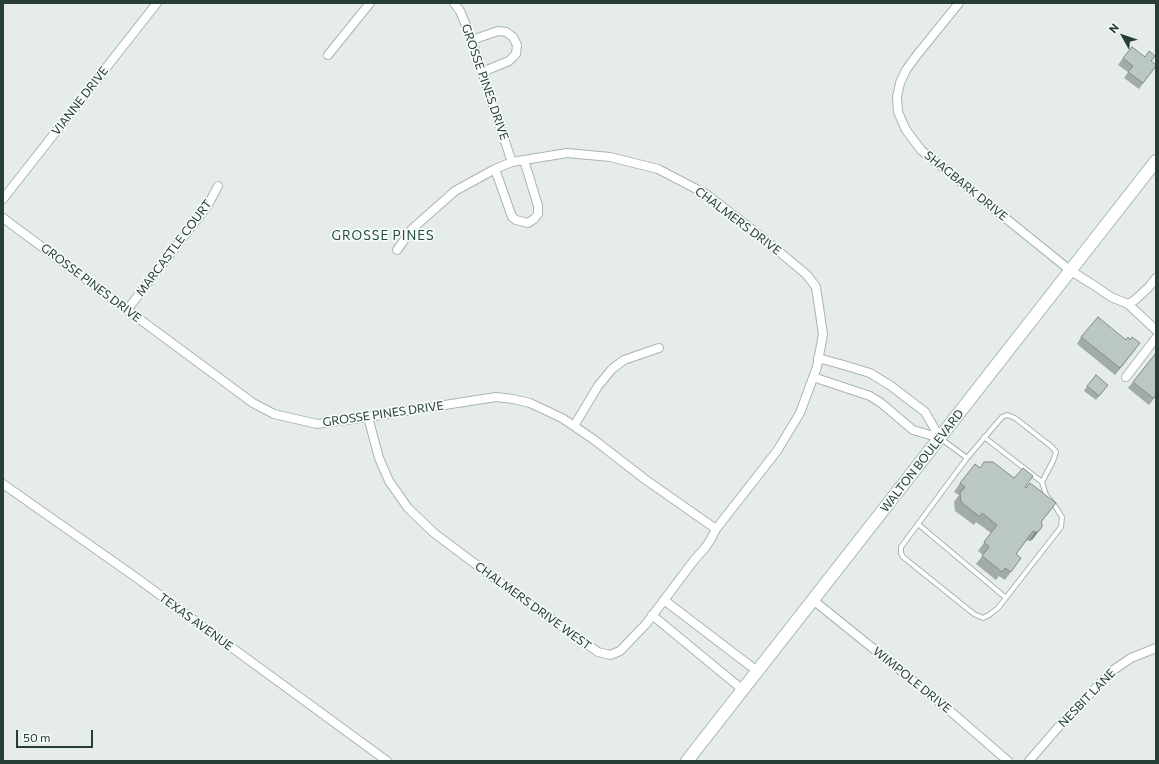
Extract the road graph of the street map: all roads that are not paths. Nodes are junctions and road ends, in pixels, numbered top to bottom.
1 (158, 3) edge
2 (370, 3) edge
3 (454, 3) edge
4 (960, 3) edge
5 (472, 40) junction
6 (328, 55) dead end
7 (482, 72) junction
8 (524, 160) junction
9 (512, 162) junction
10 (1156, 162) edge
11 (495, 169) junction
12 (218, 186) dead end
13 (3, 199) edge
14 (3, 218) edge
15 (397, 250) dead end
16 (1071, 271) junction
17 (1156, 278) edge
18 (1128, 304) junction
19 (127, 310) junction
20 (1156, 330) edge
21 (1156, 338) edge
22 (659, 348) dead end
23 (818, 363) junction
24 (813, 377) junction
25 (1126, 377) dead end
26 (368, 417) junction
27 (574, 426) junction
28 (984, 437) junction
29 (940, 438) junction
30 (967, 458) junction
31 (1042, 482) junction
32 (3, 484) edge
33 (918, 524) junction
34 (716, 529) junction
35 (1006, 598) junction
36 (664, 600) junction
37 (813, 600) junction
38 (652, 616) junction
39 (1156, 648) edge
40 (757, 671) junction
41 (743, 690) junction
42 (387, 761) edge
43 (687, 761) edge
44 (1008, 761) edge
45 (1029, 761) edge

1 - 13 street, VIANNE DRIVE
2 - 6 street
3 - 5 street, GROSSE PINES DRIVE
4 - 16 street, SHAGBARK DRIVE
5 - 7 street, GROSSE PINES DRIVE
5 - 7 street
7 - 9 street, GROSSE PINES DRIVE
8 - 9 street, CHALMERS DRIVE
8 - 11 street
8 - 23 street, CHALMERS DRIVE
9 - 11 street, CHALMERS DRIVE
10 - 16 main road, WALTON BOULEVARD
11 - 15 street, CHALMERS DRIVE
12 - 19 street, MARCASTLE COURT
14 - 19 street, GROSSE PINES DRIVE
16 - 18 street, SHAGBARK DRIVE
16 - 29 main road, WALTON BOULEVARD
17 - 18 street
18 - 20 street, SHAGBARK DRIVE
19 - 26 street, GROSSE PINES DRIVE
21 - 25 street
22 - 27 street
23 - 24 street, CHALMERS DRIVE WEST
23 - 29 street
24 - 29 street
24 - 34 street, CHALMERS DRIVE WEST
26 - 27 street, GROSSE PINES DRIVE
26 - 38 street, CHALMERS DRIVE WEST
27 - 34 street, GROSSE PINES DRIVE
28 - 30 lane
28 - 31 lane
28 - 31 lane
29 - 30 lane
29 - 37 main road, WALTON BOULEVARD
30 - 33 lane
31 - 35 lane
32 - 42 street, TEXAS AVENUE
33 - 35 lane
33 - 35 lane
34 - 36 street, CHALMERS DRIVE WEST
36 - 38 street, CHALMERS DRIVE WEST
36 - 40 street
37 - 40 main road, WALTON BOULEVARD
37 - 44 street, WIMPOLE DRIVE
38 - 41 street
39 - 45 street, NESBIT LANE
40 - 41 main road, WALTON BOULEVARD
41 - 43 main road, WALTON BOULEVARD

